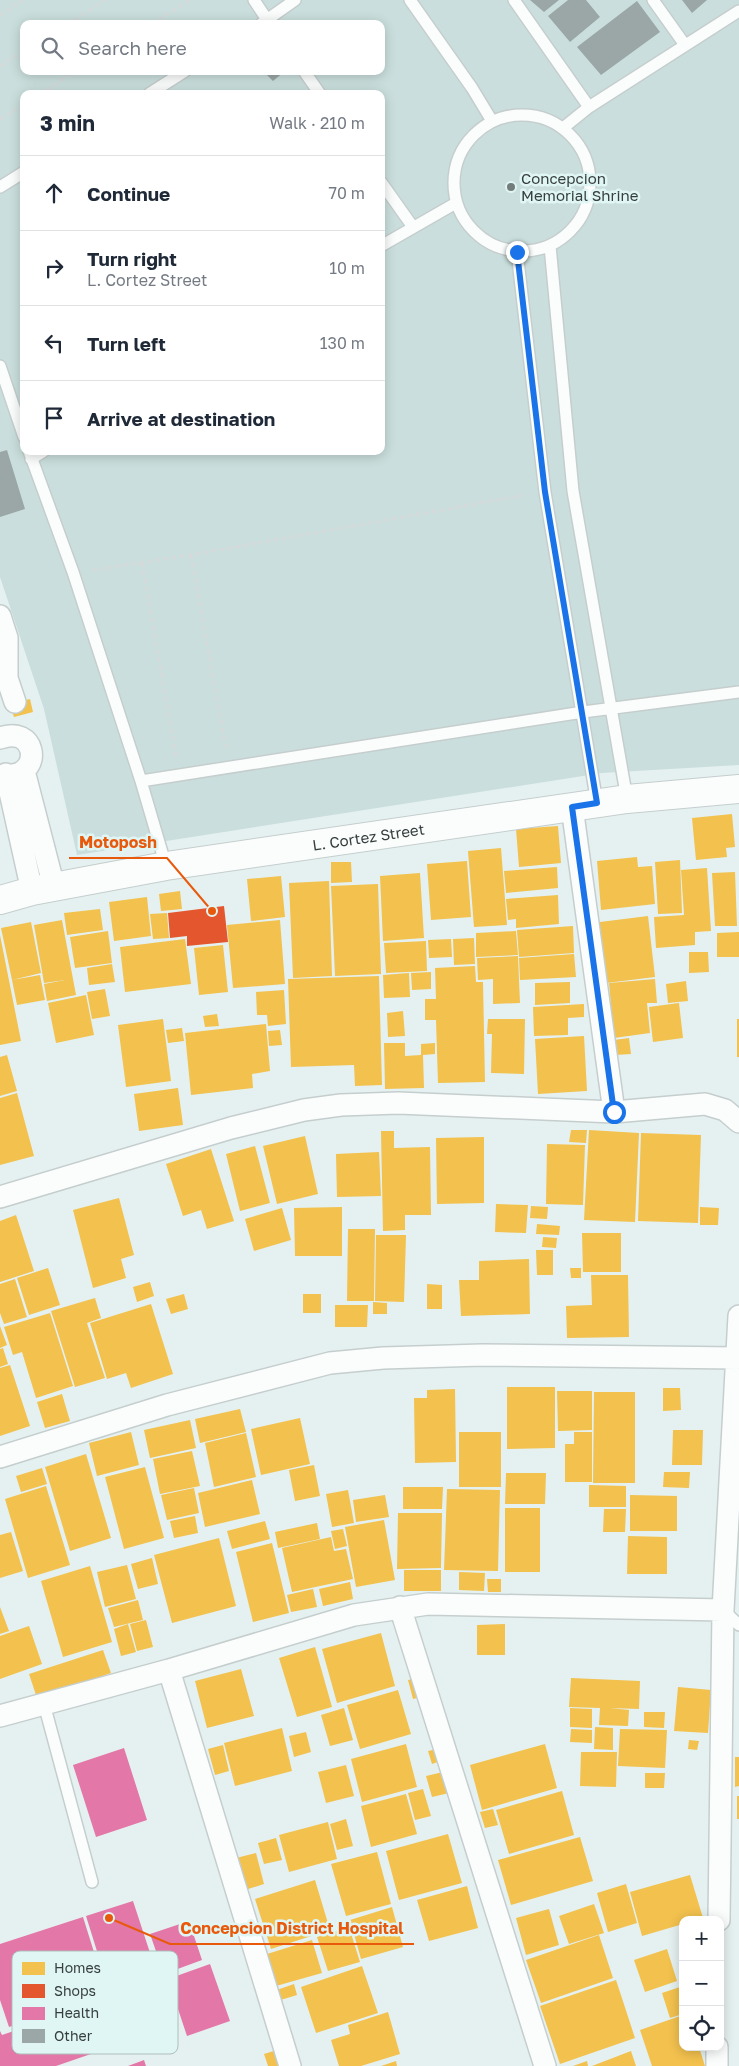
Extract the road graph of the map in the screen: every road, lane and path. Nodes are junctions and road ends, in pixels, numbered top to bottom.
1 (23, 0) edge
2 (105, 0) edge
3 (190, 0) edge
4 (254, 0) edge
5 (295, 0) edge
6 (410, 0) edge
7 (514, 0) edge
8 (653, 0) edge
9 (739, 11) edge
10 (0, 15) edge
11 (74, 20) edge
12 (158, 20) edge
13 (265, 20) edge
14 (269, 20) edge
15 (685, 45) junction
16 (20, 54) edge
17 (0, 66) edge
18 (70, 75) edge
19 (179, 75) edge
20 (307, 75) edge
21 (46, 90) edge
22 (155, 90) edge
23 (317, 90) edge
24 (20, 106) edge
25 (589, 107) junction
26 (0, 119) edge
27 (492, 121) junction
28 (563, 128) junction
29 (20, 174) edge
30 (0, 187) edge
31 (385, 188) edge
32 (456, 204) junction
33 (413, 227) junction
34 (385, 244) edge
35 (550, 246) junction
36 (517, 252) junction
37 (0, 366) edge
38 (20, 425) edge
39 (30, 455) edge
40 (545, 492) junction
41 (191, 555) junction
42 (142, 563) junction
43 (72, 572) junction
44 (0, 616) edge
45 (739, 692) edge
46 (611, 708) junction
47 (583, 712) junction
48 (23, 737) junction
49 (0, 738) edge
50 (229, 767) junction
51 (10, 772) edge
52 (180, 774) junction
53 (141, 780) junction
54 (739, 788) edge
55 (627, 799) junction
56 (584, 805) junction
57 (166, 866) junction
58 (43, 889) junction
59 (0, 900) edge
60 (614, 1112) junction
61 (739, 1122) edge
62 (0, 1197) edge
63 (739, 1316) edge
64 (736, 1358) junction
65 (0, 1456) edge
66 (400, 1607) junction
67 (723, 1610) junction
68 (739, 1625) edge
69 (169, 1670) junction
70 (44, 1704) junction
71 (0, 1716) edge
72 (92, 1882) dead end
73 (719, 1916) edge
74 (717, 2051) edge
75 (290, 2066) edge
76 (545, 2066) edge
77 (717, 2066) edge

1 - 10 path
2 - 11 path
3 - 12 path
4 - 13 lane
5 - 14 lane
6 - 27 lane
7 - 25 lane
8 - 15 lane
9 - 15 lane
15 - 25 lane
16 - 17 path
18 - 21 path
19 - 22 lane
20 - 23 lane
24 - 26 path
25 - 28 lane
27 - 28 lane
27 - 32 lane
28 - 35 lane
29 - 30 lane
31 - 33 lane
32 - 33 lane
32 - 36 lane
33 - 34 lane
35 - 36 lane
35 - 46 lane
36 - 40 lane
37 - 38 lane
39 - 43 lane
40 - 41 path
40 - 47 lane
41 - 42 path
41 - 50 path
42 - 43 path
42 - 52 path
43 - 53 lane
44 - 48 street
45 - 46 lane
46 - 47 lane
46 - 55 lane
47 - 50 lane
47 - 56 lane
48 - 49 street
48 - 51 street
50 - 52 lane
51 - 58 street
52 - 53 lane
53 - 57 lane
54 - 55 main road, L. Cortez Street
55 - 56 main road, L. Cortez Street
56 - 57 main road, L. Cortez Street
56 - 60 street
57 - 58 main road, L. Cortez Street
58 - 59 main road, L. Cortez Street
60 - 61 street
60 - 62 street
63 - 64 street
64 - 65 street
64 - 67 street
66 - 67 street
66 - 69 street
66 - 76 street
67 - 68 lane
67 - 73 street
69 - 70 street
69 - 75 street
70 - 71 street
70 - 72 lane
74 - 77 street

